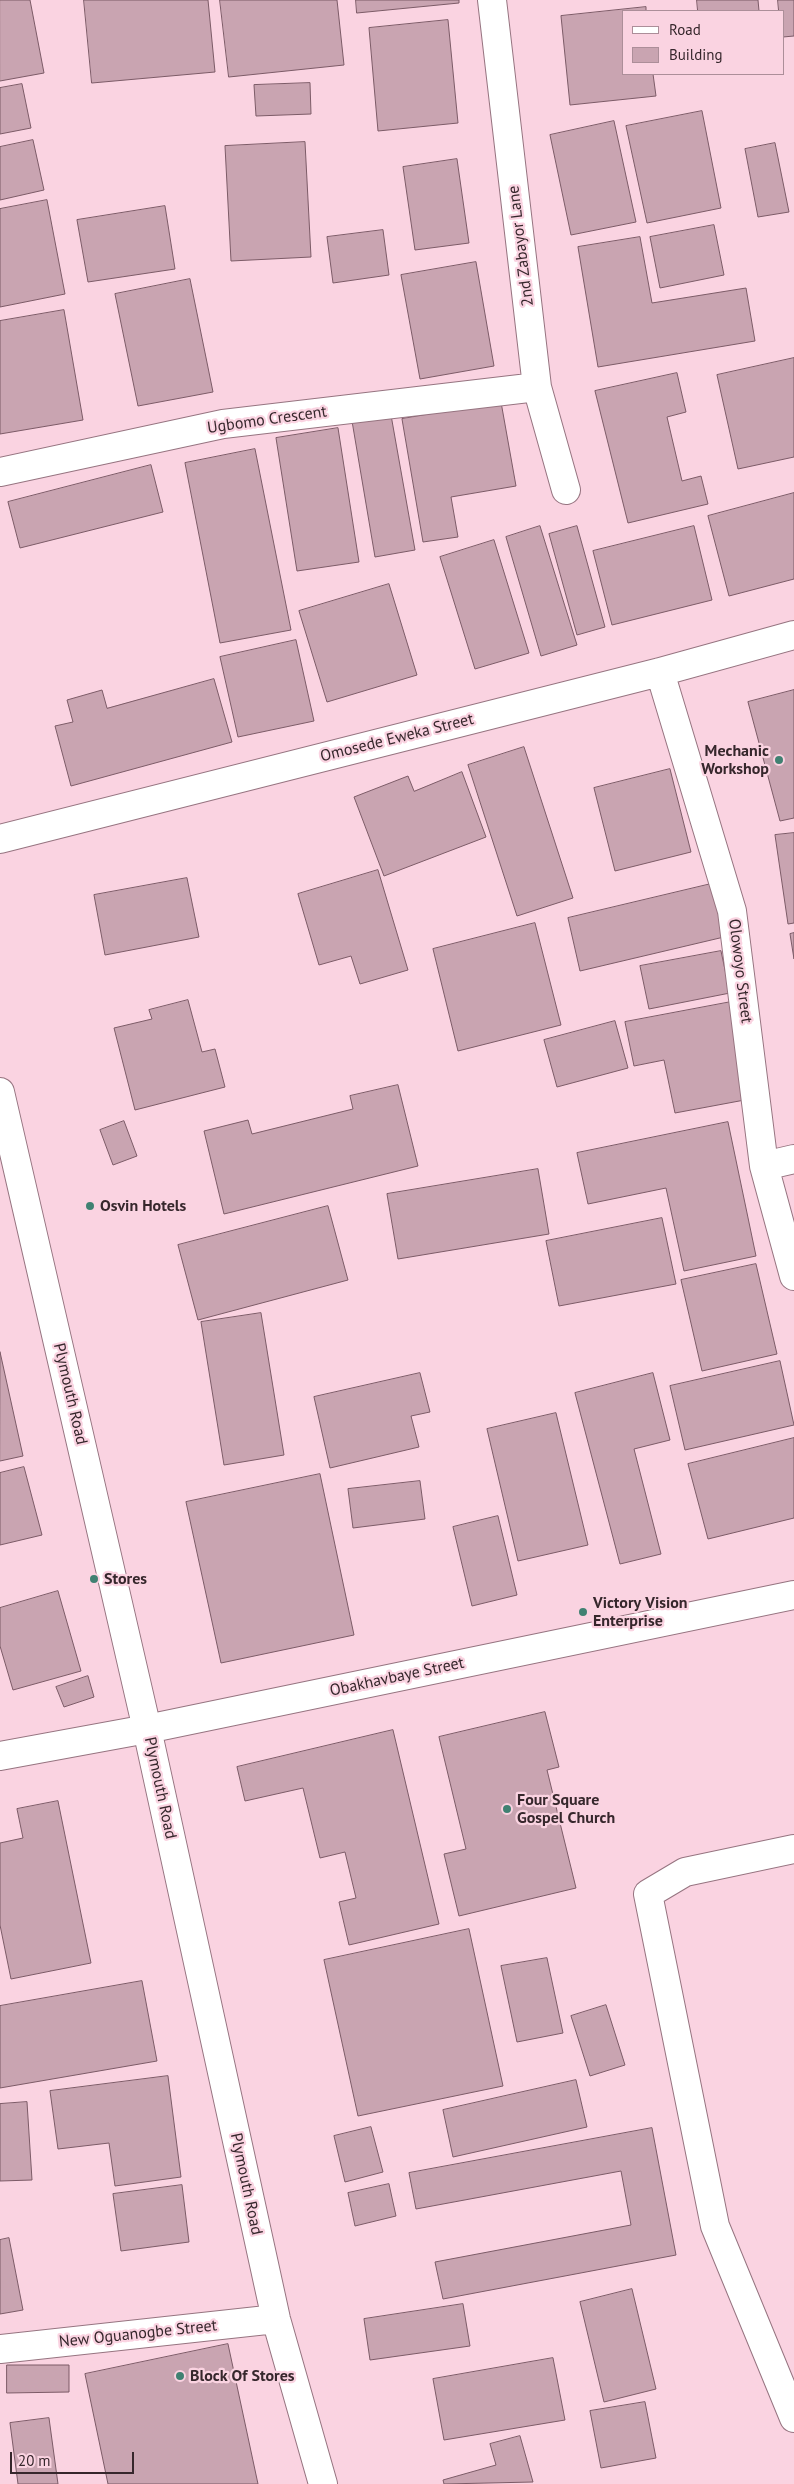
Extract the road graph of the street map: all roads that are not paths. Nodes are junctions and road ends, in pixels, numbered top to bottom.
1 (492, 0) edge
2 (537, 387) junction
3 (0, 472) edge
4 (566, 490) dead end
5 (794, 635) edge
6 (660, 672) junction
7 (0, 839) edge
8 (0, 1092) edge
9 (794, 1159) edge
10 (764, 1166) junction
11 (794, 1276) edge
12 (794, 1595) edge
13 (147, 1729) junction
14 (0, 1756) edge
15 (794, 1849) edge
16 (276, 2319) junction
17 (0, 2348) edge
18 (794, 2418) edge
19 (323, 2484) edge

1 - 2 street, 2nd Zabayor Lane
2 - 3 street, Ugbomo Crescent
2 - 4 street, 2nd Zabayor Lane
5 - 6 street, Omosede Eweka Street
6 - 7 street, Omosede Eweka Street
6 - 10 street, Olowoyo Street
8 - 13 street, Plymouth Road
9 - 10 street
10 - 11 street, Olowoyo Street
12 - 13 street, Obakhavbaye Street
13 - 14 street, Obakhavbaye Street
13 - 16 street, Plymouth Road
15 - 18 street
16 - 17 street, New Oguanogbe Street
16 - 19 street, Plymouth Road

